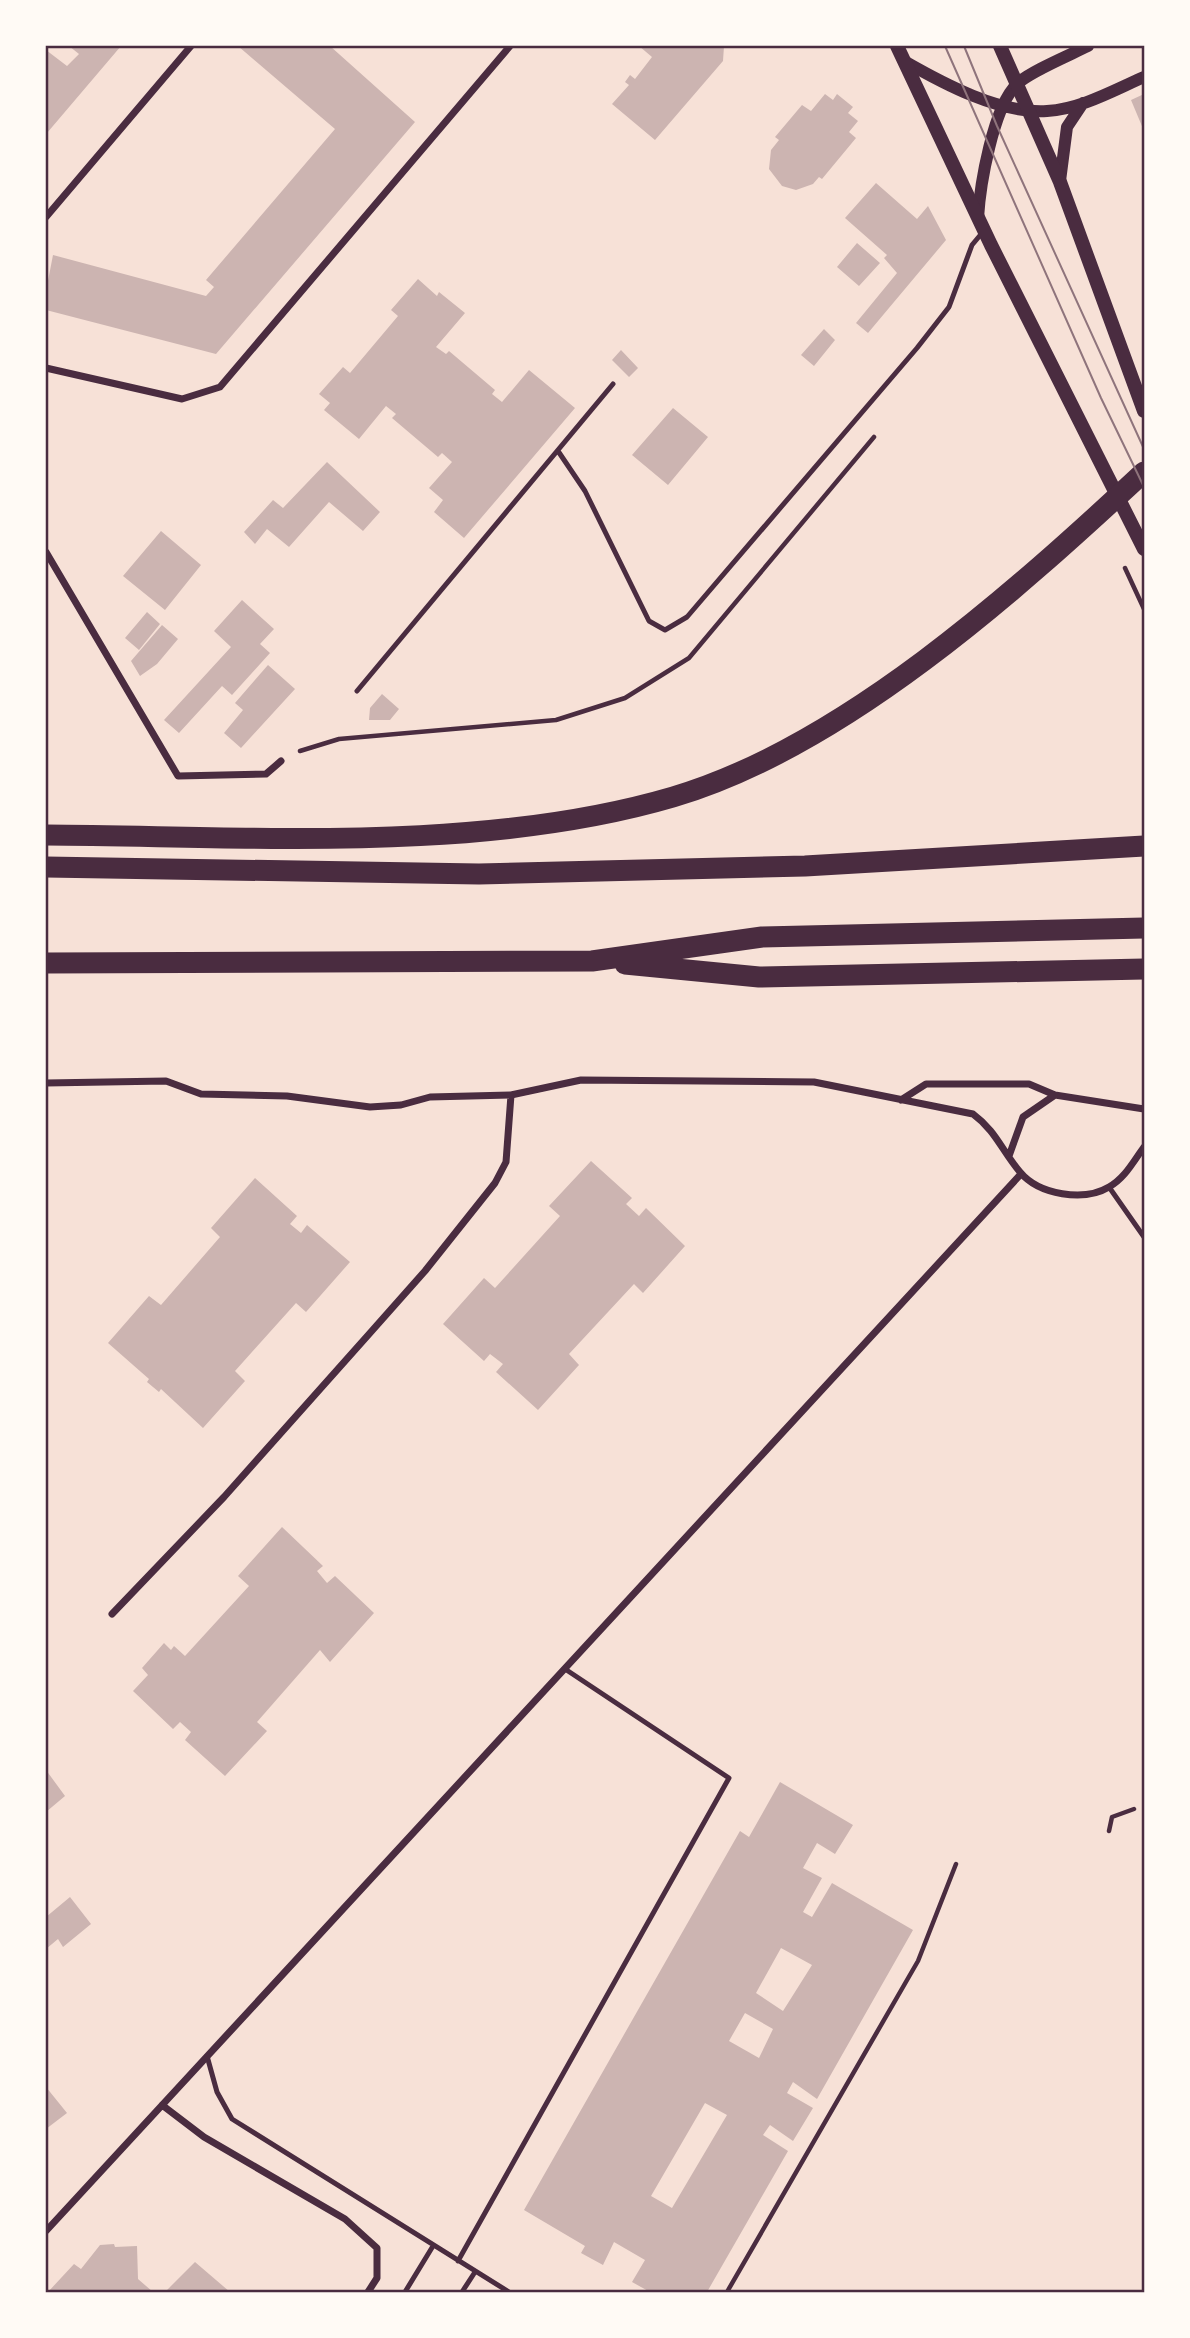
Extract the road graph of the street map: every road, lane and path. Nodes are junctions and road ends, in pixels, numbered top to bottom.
1 (191, 46) edge
2 (510, 46) edge
3 (897, 46) edge
4 (1000, 46) edge
5 (1088, 46) edge
6 (904, 61) junction
7 (1144, 77) edge
8 (1017, 84) junction
9 (1083, 103) junction
10 (1005, 105) junction
11 (1030, 110) junction
12 (1060, 182) junction
13 (46, 217) edge
14 (981, 224) junction
15 (46, 368) edge
16 (612, 384) dead end
17 (1144, 411) edge
18 (882, 428) dead end
19 (558, 451) junction
20 (1144, 472) edge
21 (1144, 550) edge
22 (46, 552) edge
23 (357, 691) dead end
24 (281, 761) joint
25 (46, 835) edge
26 (1144, 846) edge
27 (46, 867) edge
28 (1144, 928) edge
29 (592, 961) junction
30 (46, 963) edge
31 (1144, 970) edge
32 (46, 1083) edge
33 (511, 1095) junction
34 (1055, 1095) junction
35 (901, 1100) junction
36 (1144, 1109) edge
37 (1144, 1147) edge
38 (1009, 1156) junction
39 (1021, 1174) junction
40 (1109, 1187) junction
41 (1144, 1237) edge
42 (112, 1614) dead end
43 (565, 1669) junction
44 (1134, 1809) dead end
45 (1109, 1831) dead end
46 (956, 1864) dead end
47 (207, 2056) junction
48 (162, 2105) junction
49 (46, 2231) edge
50 (433, 2246) junction
51 (458, 2262) junction
52 (475, 2272) junction
53 (368, 2292) edge
54 (405, 2292) edge
55 (462, 2292) edge
56 (509, 2292) edge
57 (727, 2292) edge

1 - 13 street
2 - 15 street
3 - 6 main road
4 - 8 main road
5 - 8 street
6 - 10 street
6 - 14 main road
7 - 9 street
8 - 10 street
8 - 11 main road
9 - 11 street
9 - 12 street
10 - 11 street
10 - 14 street
11 - 12 main road
12 - 17 main road
14 - 19 lane
14 - 21 main road
16 - 19 lane
18 - 24 path
19 - 23 lane
20 - 25 highway
22 - 24 street
26 - 27 highway
28 - 29 highway
29 - 30 highway
29 - 31 highway
32 - 33 street
33 - 35 street
33 - 42 street
34 - 35 street
34 - 36 street
34 - 38 street
35 - 38 street
37 - 40 street
38 - 39 street
39 - 40 street
39 - 43 street
40 - 41 lane
43 - 47 street
43 - 51 lane
44 - 45 path
46 - 57 path
47 - 48 street
47 - 50 lane
48 - 49 street
48 - 53 street
50 - 51 lane
50 - 54 lane
51 - 52 lane
52 - 55 lane
52 - 56 lane

